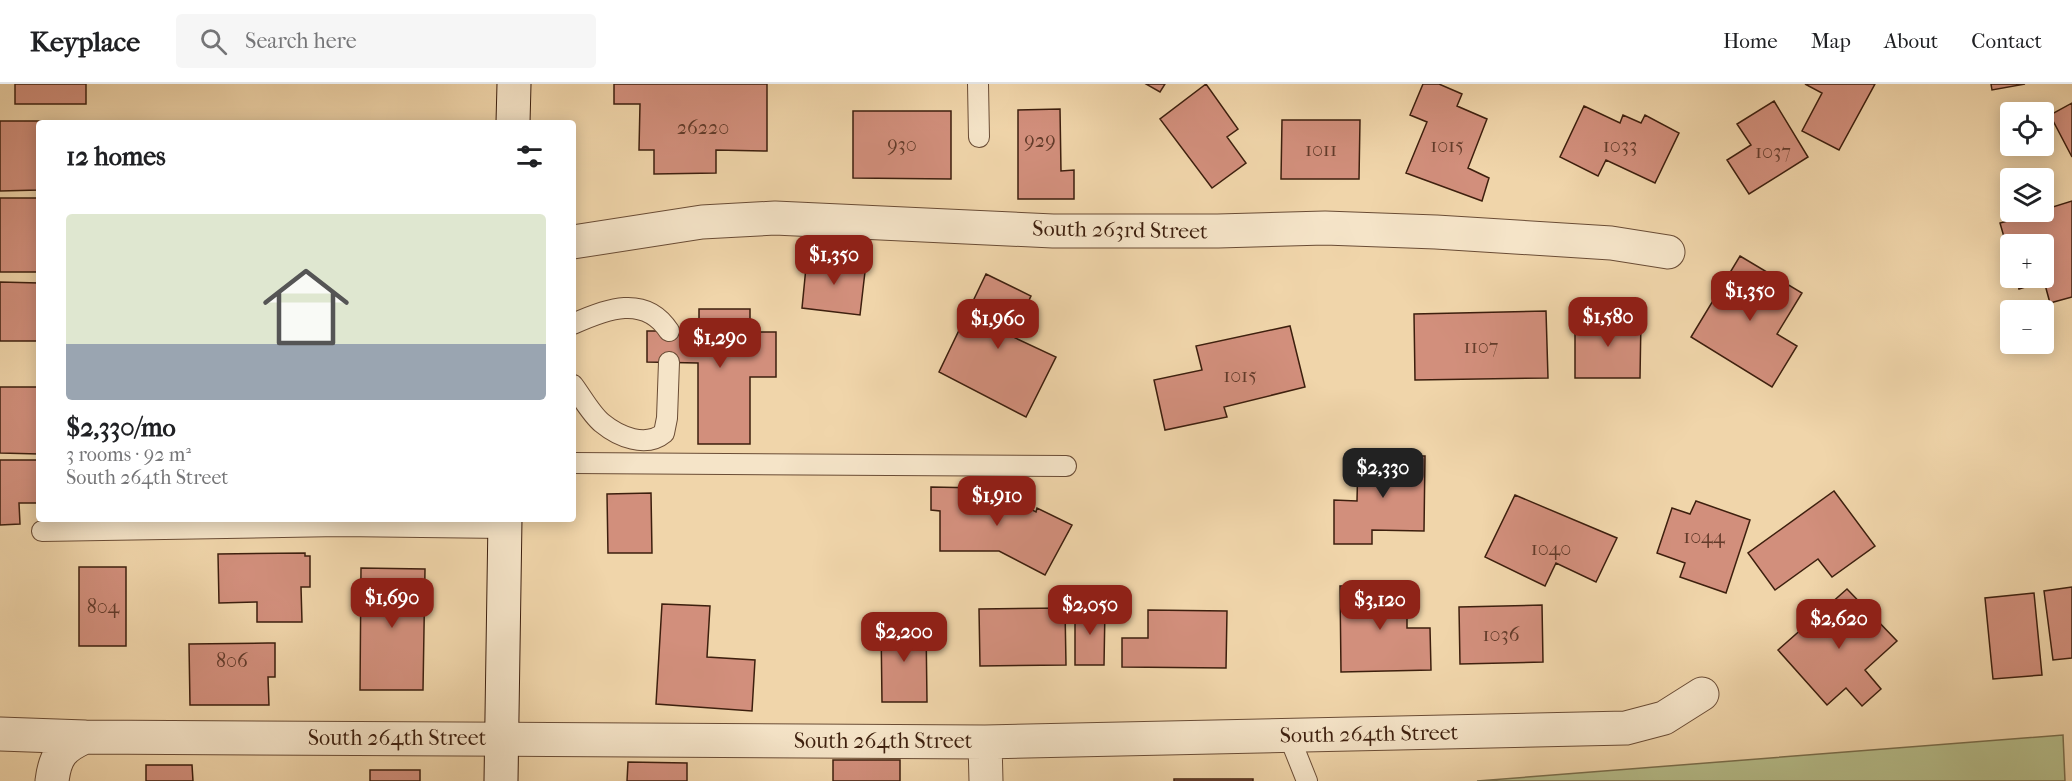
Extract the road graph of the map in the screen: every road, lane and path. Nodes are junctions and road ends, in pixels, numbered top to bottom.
1 (514, 84) edge
2 (978, 84) edge
3 (513, 120) edge
4 (979, 137) dead end
5 (576, 242) edge
6 (1668, 252) dead end
7 (576, 323) edge
8 (669, 332) dead end
9 (669, 362) dead end
10 (576, 389) edge
11 (576, 463) edge
12 (1066, 466) dead end
13 (437, 523) edge
14 (505, 523) edge
15 (42, 531) dead end
16 (1702, 694) dead end
17 (0, 734) edge
18 (1289, 736) junction
19 (501, 738) junction
20 (985, 742) junction
21 (66, 757) edge
22 (501, 781) edge
23 (986, 781) edge
24 (1307, 781) edge

1 - 3 street
2 - 4 lane
5 - 6 street, South 263rd Street
7 - 8 lane
9 - 10 lane
11 - 12 lane
13 - 14 lane
13 - 15 lane
14 - 19 street
16 - 18 street, South 264th Street
17 - 21 street, South 264th Street
18 - 20 street, South 264th Street
18 - 24 lane
19 - 20 street, South 264th Street
19 - 21 street, South 264th Street
19 - 22 street
20 - 23 street

